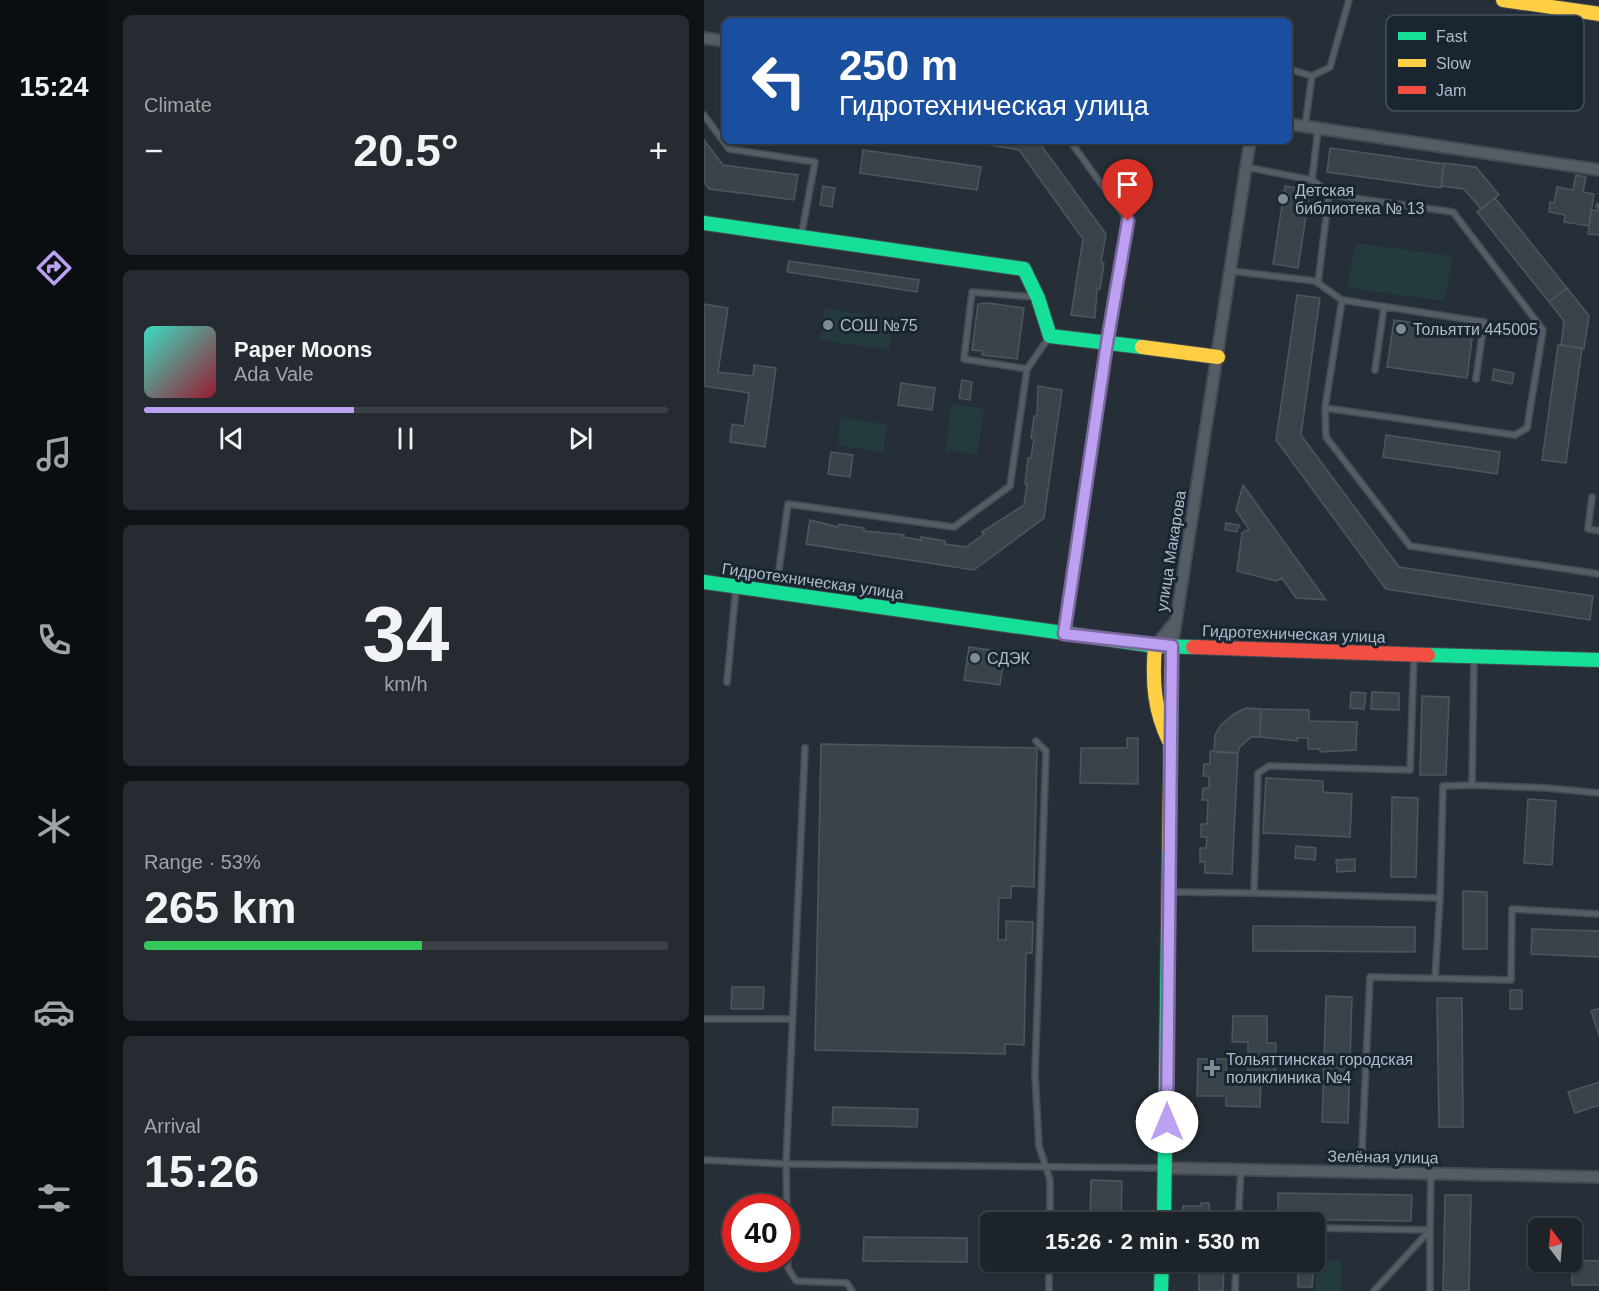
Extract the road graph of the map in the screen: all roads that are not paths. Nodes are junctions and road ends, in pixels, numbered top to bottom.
1 (1349, 0) edge
2 (1503, 0) edge
3 (1600, 14) edge
4 (704, 38) edge
5 (722, 41) edge
6 (1292, 70) edge
7 (1312, 76) junction
8 (704, 115) edge
9 (1292, 124) edge
10 (1305, 126) junction
11 (1318, 128) junction
12 (722, 139) edge
13 (725, 144) edge
14 (1072, 144) edge
15 (1250, 144) edge
16 (1246, 167) junction
17 (1600, 170) edge
18 (1312, 180) junction
19 (1329, 193) junction
20 (704, 223) edge
21 (801, 237) junction
22 (1230, 271) junction
23 (1318, 283) junction
24 (1038, 298) junction
25 (1342, 300) junction
26 (1384, 307) junction
27 (1050, 336) junction
28 (1107, 343) junction
29 (1218, 357) junction
30 (1027, 369) junction
31 (1375, 370) dead end
32 (1476, 379) dead end
33 (1325, 408) junction
34 (1592, 497) dead end
35 (1600, 531) edge
36 (1600, 574) edge
37 (704, 582) edge
38 (736, 586) junction
39 (776, 592) junction
40 (1177, 621) junction
41 (1064, 634) junction
42 (1155, 646) junction
43 (1172, 646) junction
44 (1414, 654) junction
45 (1474, 656) junction
46 (1600, 660) edge
47 (727, 682) dead end
48 (1036, 741) dead end
49 (1171, 746) junction
50 (805, 748) dead end
51 (1472, 785) junction
52 (1600, 793) edge
53 (1168, 892) junction
54 (1254, 893) junction
55 (1440, 898) junction
56 (1600, 914) edge
57 (1435, 978) junction
58 (704, 1019) edge
59 (793, 1020) junction
60 (704, 1160) edge
61 (786, 1164) junction
62 (1047, 1167) junction
63 (1166, 1168) junction
64 (1241, 1169) junction
65 (1361, 1172) junction
66 (1431, 1173) junction
67 (1600, 1177) edge
68 (1050, 1212) edge
69 (1164, 1212) edge
70 (1239, 1212) edge
71 (1325, 1228) edge
72 (1430, 1230) junction
73 (1049, 1272) edge
74 (1162, 1272) edge
75 (1236, 1272) edge
76 (852, 1291) edge
77 (1049, 1291) edge
78 (1161, 1291) edge
79 (1235, 1291) edge
80 (1374, 1291) edge
81 (1430, 1291) edge

1 - 7 lane
2 - 3 street
4 - 5 street
6 - 7 lane
7 - 10 lane
8 - 12 lane
9 - 10 street
10 - 11 street
11 - 17 street
11 - 18 lane
13 - 21 lane
14 - 28 lane
15 - 16 street, улица Макарова
16 - 18 lane
16 - 22 street, улица Макарова
18 - 19 lane
19 - 23 lane
19 - 33 lane
20 - 21 street
21 - 24 street
22 - 23 lane
22 - 29 street, улица Макарова
23 - 25 lane
24 - 27 street
24 - 30 lane
25 - 26 lane
25 - 33 lane
26 - 31 lane
26 - 32 lane
27 - 28 street
27 - 30 lane
28 - 29 street
28 - 41 street
29 - 40 street, улица Макарова
30 - 39 lane
33 - 36 lane
34 - 35 lane
37 - 38 street, Гидротехническая улица
38 - 39 street, Гидротехническая улица
38 - 47 lane
39 - 41 street, Гидротехническая улица
40 - 42 street
40 - 43 street, улица Макарова
41 - 42 street, Гидротехническая улица
42 - 43 street, Гидротехническая улица
42 - 49 street
43 - 44 street, Гидротехническая улица
43 - 49 street, улица Макарова
44 - 45 street, Гидротехническая улица
44 - 54 lane
45 - 46 street, Гидротехническая улица
45 - 51 lane
48 - 62 lane
49 - 53 street, улица Макарова
50 - 59 lane
51 - 52 lane
51 - 55 lane
53 - 54 lane
53 - 63 street, улица Макарова
54 - 55 lane
55 - 57 lane
56 - 57 lane
57 - 65 lane
58 - 59 lane
59 - 61 lane
60 - 61 lane
61 - 62 lane
61 - 76 lane
62 - 63 lane
62 - 68 lane
63 - 64 street, Зелёная улица
63 - 69 street, улица Макарова
64 - 65 street, Зелёная улица
64 - 70 lane
65 - 66 street, Зелёная улица
66 - 67 street, Зелёная улица
66 - 72 lane
71 - 72 lane
72 - 80 lane
72 - 81 lane
73 - 77 lane
74 - 78 street
75 - 79 lane

